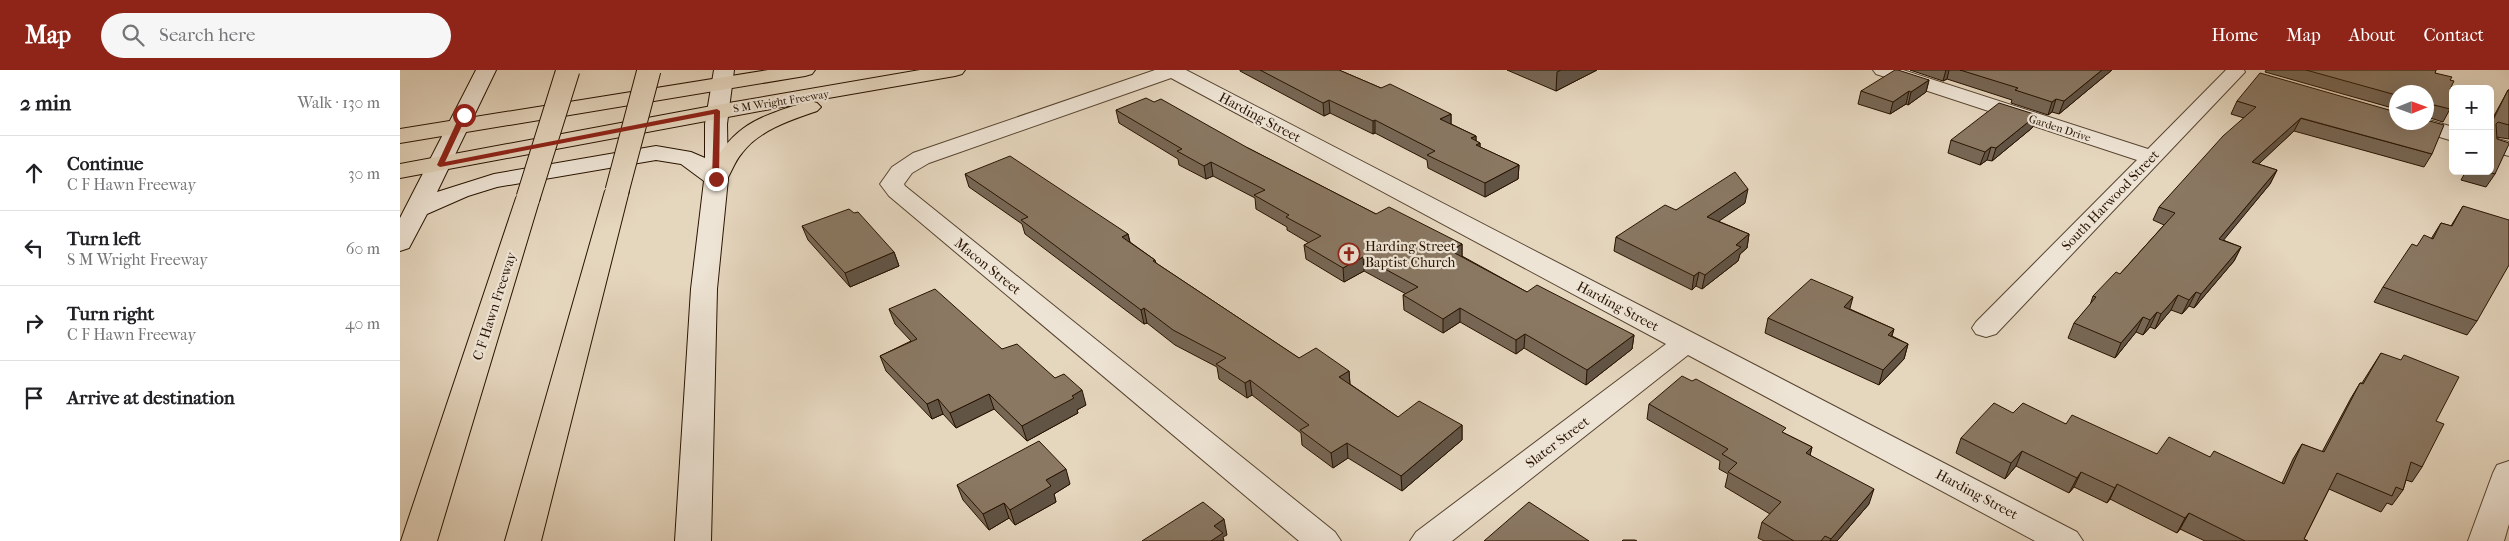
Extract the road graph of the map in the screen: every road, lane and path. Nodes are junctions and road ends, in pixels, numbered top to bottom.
1 (486, 70) edge
2 (568, 70) edge
3 (649, 70) edge
4 (805, 70) edge
5 (955, 70) edge
6 (1172, 70) edge
7 (1884, 70) edge
8 (2239, 73) edge
9 (722, 77) edge
10 (878, 85) junction
11 (717, 111) junction
12 (458, 127) junction
13 (2434, 128) edge
14 (2449, 133) edge
15 (400, 136) edge
16 (2494, 145) edge
17 (2509, 150) edge
18 (2151, 158) junction
19 (440, 165) junction
20 (400, 171) edge
21 (716, 179) junction
22 (417, 209) junction
23 (400, 243) edge
24 (1986, 328) dead end
25 (1687, 342) junction
26 (2509, 473) edge
27 (419, 541) edge
28 (523, 541) edge
29 (693, 541) edge
30 (1323, 541) edge
31 (1428, 541) edge
32 (2065, 541) edge
33 (2486, 541) edge

1 - 12 street
2 - 27 main road, C F Hawn Freeway, bridge
3 - 28 main road, bridge
4 - 9 main road, S M Wright Freeway
5 - 10 main road, S M Wright Freeway
6 - 25 street, Harding Street
6 - 30 street, Macon Street
7 - 18 street, Garden Drive
8 - 18 street, South Harwood Street
9 - 11 street
9 - 12 main road, S M Wright Freeway
10 - 11 main road, S M Wright Freeway
10 - 21 main road
11 - 19 main road, S M Wright Freeway
11 - 21 street
12 - 15 main road, S M Wright Freeway
12 - 19 street
13 - 14 street
16 - 17 street
18 - 24 street, South Harwood Street
19 - 20 main road, S M Wright Freeway
19 - 22 street
21 - 22 street
21 - 29 street
22 - 23 street
25 - 31 street, Slater Street
25 - 32 street, Harding Street
26 - 33 street

